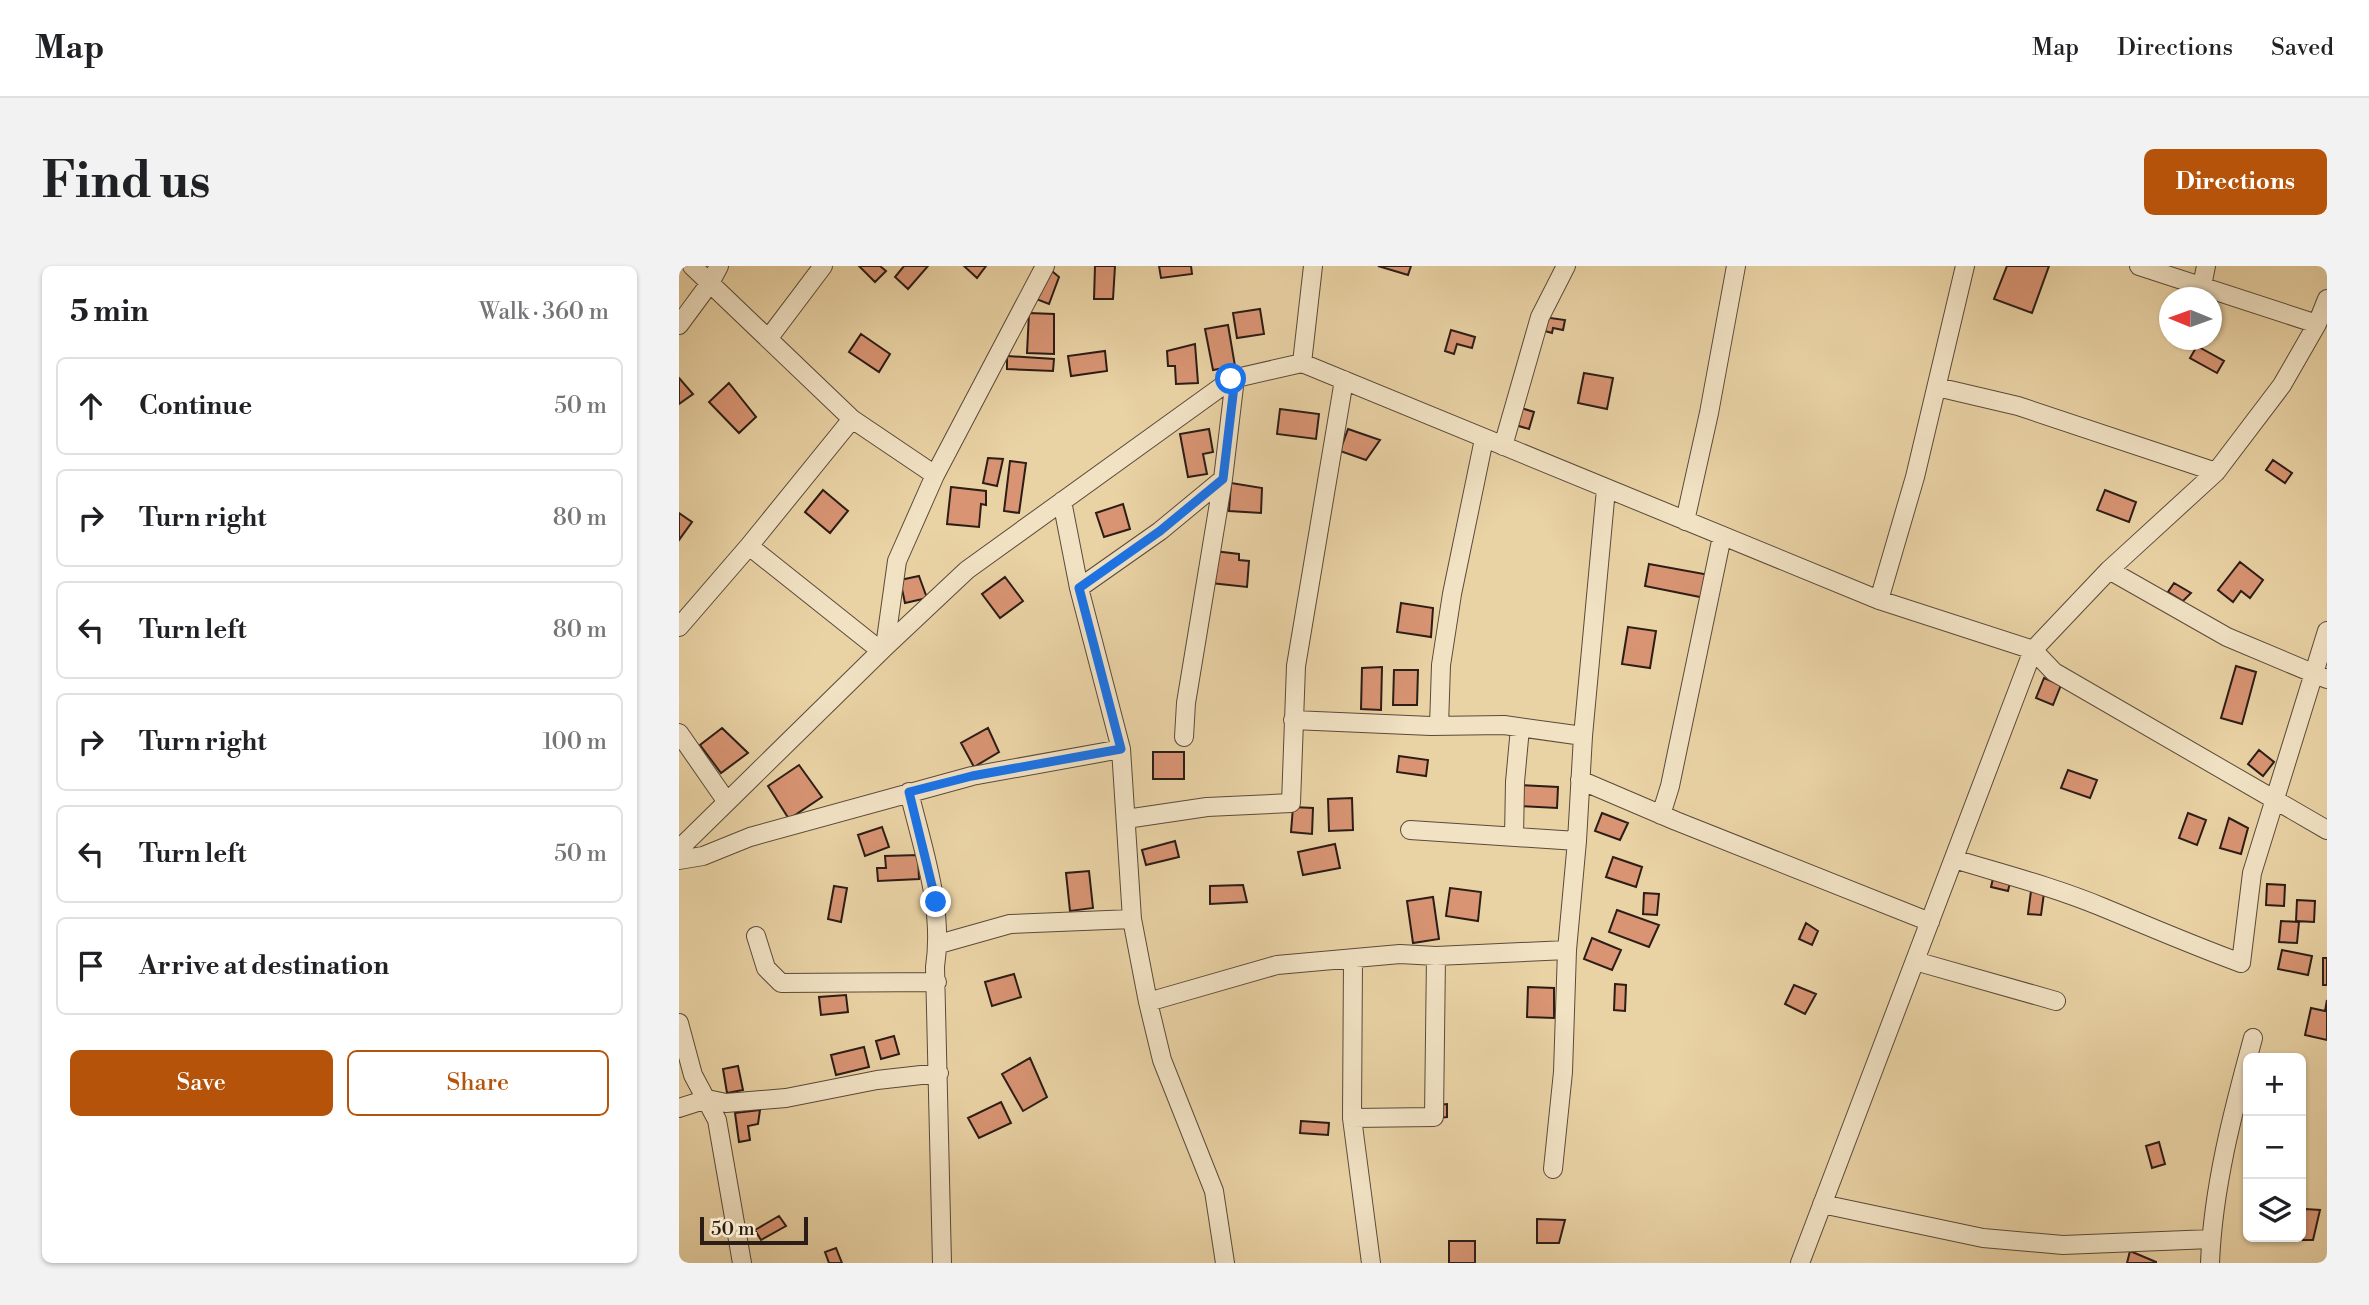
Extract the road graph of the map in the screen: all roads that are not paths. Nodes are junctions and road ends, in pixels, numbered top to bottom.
1 (692, 266) edge
2 (719, 266) edge
3 (823, 266) edge
4 (1045, 266) edge
5 (1313, 266) edge
6 (1566, 266) edge
7 (1736, 266) edge
8 (1965, 266) edge
9 (2139, 266) edge
10 (2206, 266) edge
11 (710, 283) junction
12 (2201, 286) junction
13 (2323, 312) edge
14 (679, 325) edge
15 (768, 339) junction
16 (1302, 363) junction
17 (1235, 378) junction
18 (1344, 380) junction
19 (1937, 387) junction
20 (852, 419) junction
21 (1484, 439) junction
22 (1503, 446) junction
23 (2216, 472) junction
24 (935, 475) junction
25 (1223, 479) junction
26 (1607, 489) junction
27 (1062, 501) junction
28 (1685, 522) junction
29 (1722, 536) junction
30 (749, 546) junction
31 (2109, 570) junction
32 (1079, 588) junction
33 (1879, 600) junction
34 (679, 627) edge
35 (2327, 631) edge
36 (883, 649) junction
37 (2033, 650) junction
38 (2321, 677) edge
39 (1293, 720) junction
40 (1439, 726) junction
41 (1520, 727) junction
42 (679, 733) edge
43 (1583, 736) junction
44 (1184, 737) dead end
45 (1121, 749) junction
46 (1580, 780) junction
47 (909, 792) junction
48 (727, 802) junction
49 (2274, 802) junction
50 (1661, 815) junction
51 (1126, 819) junction
52 (1410, 830) dead end
53 (2327, 830) edge
54 (1514, 837) junction
55 (1577, 841) junction
56 (679, 849) edge
57 (1954, 859) junction
58 (679, 860) edge
59 (1132, 919) junction
60 (1930, 922) junction
61 (756, 936) dead end
62 (939, 944) junction
63 (1567, 950) junction
64 (1436, 956) junction
65 (1353, 959) junction
66 (1915, 961) junction
67 (937, 982) junction
68 (2056, 1001) dead end
69 (1148, 1002) junction
70 (679, 1023) edge
71 (2253, 1038) dead end
72 (939, 1073) junction
73 (707, 1099) junction
74 (679, 1108) edge
75 (1352, 1118) junction
76 (1553, 1169) dead end
77 (1822, 1204) junction
78 (2211, 1239) junction
79 (742, 1263) edge
80 (942, 1263) edge
81 (1225, 1263) edge
82 (1371, 1263) edge
83 (1800, 1263) edge
84 (2210, 1263) edge

1 - 11 street
2 - 11 street
3 - 15 street
4 - 24 street
5 - 16 street
6 - 22 street
7 - 28 street
8 - 19 street
9 - 12 street
10 - 12 street
11 - 14 street
11 - 15 street
12 - 13 street
13 - 23 street
15 - 20 street
16 - 17 street
16 - 18 street
17 - 25 street
17 - 27 street
18 - 21 street
18 - 39 street
19 - 23 street
19 - 33 street
20 - 24 street
20 - 30 street
21 - 22 street
21 - 40 street
22 - 26 street
23 - 31 street
24 - 36 street
25 - 32 street
25 - 44 street
26 - 28 street
26 - 43 street
27 - 32 street
27 - 36 street
28 - 29 street
29 - 33 street
29 - 50 street
30 - 34 street
30 - 36 street
31 - 37 street
31 - 38 street
32 - 45 street
33 - 37 street
35 - 38 street
36 - 48 street
37 - 49 street
37 - 57 street
38 - 49 street
39 - 40 street
39 - 51 street
40 - 41 street
41 - 43 street
41 - 54 street
42 - 48 street
43 - 46 street
45 - 47 street
45 - 51 street
46 - 50 street
46 - 55 street
47 - 58 street
47 - 62 street
48 - 56 street
49 - 53 street
49 - 57 street
50 - 60 street
51 - 59 street
52 - 54 street
54 - 55 street
55 - 63 street
57 - 60 street
59 - 62 street
59 - 69 street
60 - 66 street
61 - 67 street
62 - 67 street
63 - 64 street
63 - 76 street
64 - 65 street
64 - 75 street
65 - 69 street
65 - 75 street
66 - 68 street
66 - 77 street
67 - 72 street
69 - 81 street
70 - 73 street
71 - 78 street
72 - 73 street
72 - 80 street
73 - 74 street
73 - 79 street
75 - 82 street
77 - 78 street
77 - 83 street
78 - 84 street

